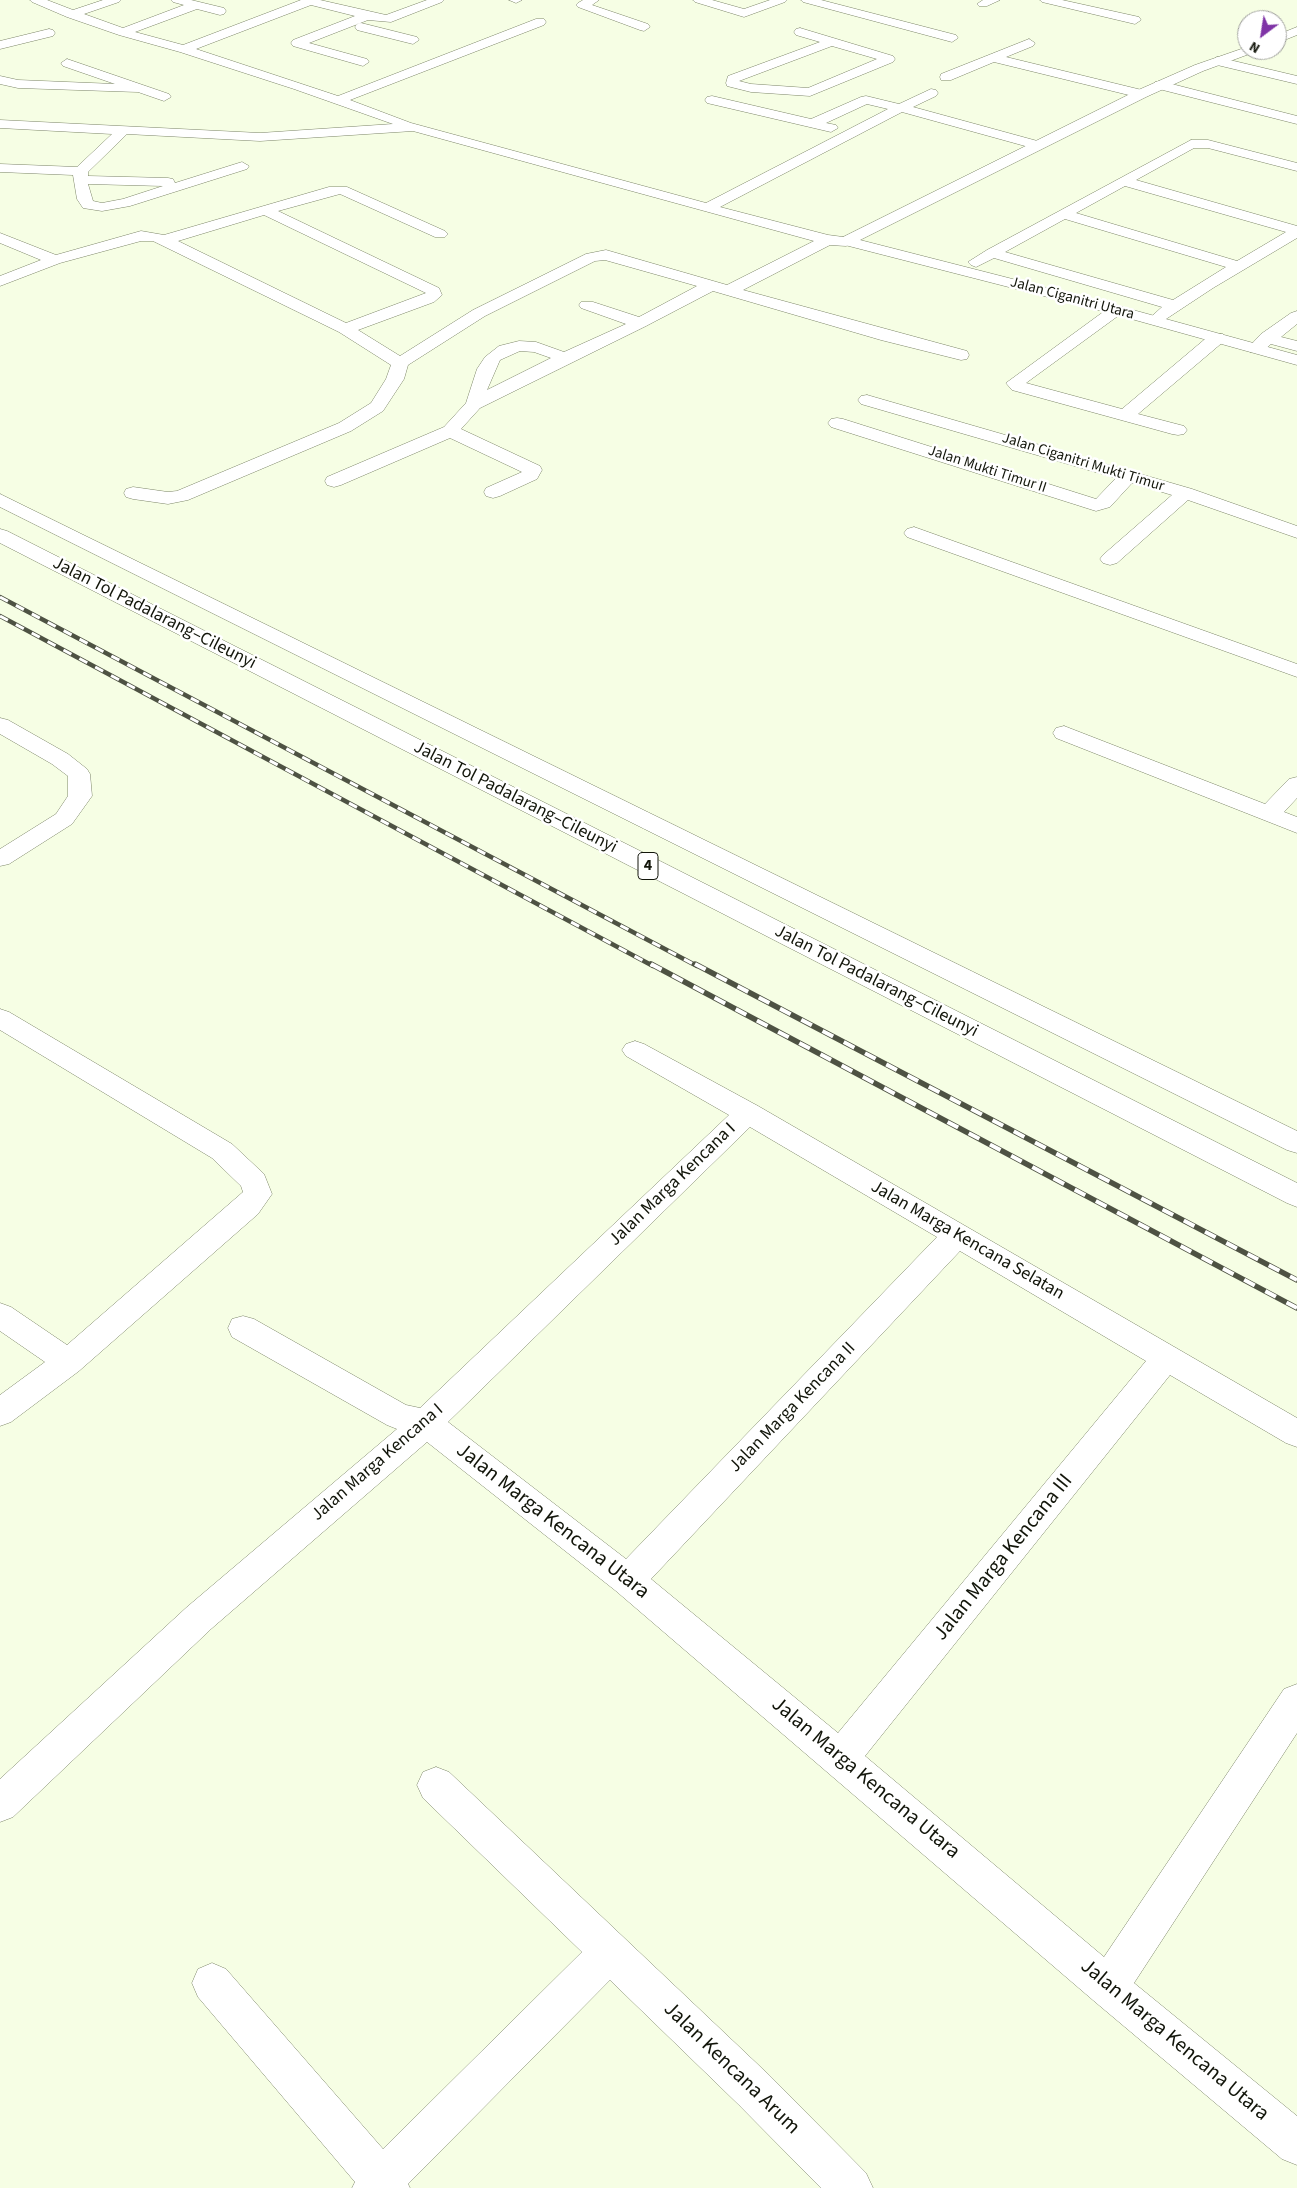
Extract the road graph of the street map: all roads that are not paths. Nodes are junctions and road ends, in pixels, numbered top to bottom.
1 (36, 0) edge
2 (115, 0) edge
3 (177, 0) edge
4 (309, 0) edge
5 (438, 0) edge
6 (593, 0) edge
7 (699, 0) edge
8 (781, 0) edge
9 (808, 0) edge
10 (1046, 0) edge
11 (196, 5) junction
12 (868, 6) dead end
13 (220, 11) dead end
14 (852, 12) junction
15 (71, 14) junction
16 (367, 16) junction
17 (834, 18) dead end
18 (1135, 20) dead end
19 (540, 22) dead end
20 (346, 23) junction
21 (817, 25) dead end
22 (644, 27) dead end
23 (123, 32) junction
24 (49, 33) dead end
25 (952, 38) dead end
26 (413, 40) dead end
27 (831, 42) junction
28 (1029, 43) dead end
29 (0, 44) edge
30 (184, 49) junction
31 (1237, 54) edge
32 (89, 57) dead end
33 (996, 58) junction
34 (1217, 61) junction
35 (363, 62) dead end
36 (40, 71) dead end
37 (946, 77) dead end
38 (1297, 80) edge
39 (2, 81) edge
40 (1160, 85) junction
41 (136, 89) junction
42 (931, 93) dead end
43 (1141, 94) junction
44 (164, 97) dead end
45 (340, 99) junction
46 (712, 100) dead end
47 (901, 108) junction
48 (1297, 120) edge
49 (814, 123) junction
50 (0, 124) edge
51 (412, 127) junction
52 (125, 129) junction
53 (850, 133) junction
54 (1036, 145) junction
55 (242, 166) dead end
56 (1297, 167) edge
57 (0, 168) edge
58 (1139, 173) junction
59 (80, 175) junction
60 (1124, 181) junction
61 (192, 183) junction
62 (708, 208) junction
63 (264, 210) junction
64 (1066, 215) junction
65 (1297, 218) edge
66 (1297, 231) edge
67 (440, 234) dead end
68 (0, 238) edge
69 (164, 240) junction
70 (828, 240) junction
71 (846, 241) junction
72 (992, 253) junction
73 (55, 260) junction
74 (976, 262) dead end
75 (1238, 266) junction
76 (0, 281) edge
77 (710, 286) junction
78 (728, 291) junction
79 (587, 305) dead end
80 (1175, 306) junction
81 (1116, 310) junction
82 (1297, 316) edge
83 (1153, 321) junction
84 (640, 323) junction
85 (345, 329) junction
86 (1217, 338) junction
87 (1261, 343) junction
88 (1297, 346) edge
89 (961, 355) dead end
90 (565, 358) junction
91 (1297, 360) edge
92 (400, 362) junction
93 (867, 400) dead end
94 (474, 404) junction
95 (1126, 415) junction
96 (837, 423) dead end
97 (1178, 430) dead end
98 (450, 431) junction
99 (1038, 468) junction
100 (1128, 477) junction
101 (334, 481) dead end
102 (493, 492) dead end
103 (133, 493) dead end
104 (1185, 493) junction
105 (0, 500) edge
106 (1297, 532) edge
107 (914, 534) dead end
108 (0, 535) edge
109 (1110, 559) dead end
110 (1297, 670) edge
111 (0, 725) edge
112 (1064, 733) dead end
113 (1297, 784) edge
114 (1269, 814) junction
115 (1297, 826) edge
116 (0, 859) edge
117 (0, 1018) edge
118 (635, 1050) dead end
119 (748, 1113) junction
120 (1297, 1143) edge
121 (1297, 1196) edge
122 (957, 1235) junction
123 (0, 1315) edge
124 (243, 1328) dead end
125 (1167, 1358) junction
126 (68, 1362) junction
127 (0, 1413) edge
128 (426, 1423) junction
129 (1297, 1434) edge
130 (628, 1580) junction
131 (1297, 1702) edge
132 (840, 1758) junction
133 (436, 1785) dead end
134 (0, 1804) edge
135 (610, 1952) junction
136 (212, 1982) dead end
137 (1108, 1987) junction
138 (1297, 2144) edge
139 (381, 2185) edge
140 (851, 2188) edge

1 - 15 main road
2 - 15 main road
3 - 11 main road
4 - 16 main road
4 - 30 main road
5 - 16 main road
6 - 22 main road
7 - 8 main road
9 - 14 main road
10 - 18 main road
11 - 13 main road
11 - 23 main road
12 - 14 main road
14 - 17 main road
14 - 25 main road
15 - 23 main road
16 - 20 main road
19 - 45 main road
20 - 26 main road
20 - 35 main road
21 - 27 main road
23 - 30 main road
24 - 29 main road
27 - 27 main road
28 - 33 main road
30 - 45 main road
31 - 34 main road
32 - 41 main road
33 - 37 main road
33 - 43 main road
34 - 38 main road
34 - 40 main road
36 - 39 main road
39 - 41 main road
40 - 43 main road
40 - 48 main road
41 - 44 main road
42 - 47 main road
43 - 54 main road
45 - 51 main road
46 - 49 main road
47 - 49 main road
47 - 53 main road
47 - 54 main road
49 - 53 main road
50 - 52 main road
51 - 52 main road
51 - 62 main road, Jalan Ciganitri Utara
52 - 59 main road
53 - 62 main road
54 - 71 main road
55 - 61 main road
56 - 58 main road
57 - 59 main road
58 - 60 main road
58 - 65 main road
59 - 61 main road
59 - 61 main road
60 - 64 main road
60 - 66 main road
62 - 70 main road, Jalan Ciganitri Utara
63 - 67 main road
63 - 69 main road
63 - 85 main road
64 - 72 main road
64 - 75 main road
66 - 75 main road
68 - 73 main road
69 - 73 main road
69 - 85 main road
70 - 71 main road, Jalan Ciganitri Utara
70 - 78 main road
71 - 81 main road, Jalan Ciganitri Utara
72 - 74 main road
72 - 80 main road
73 - 76 main road
75 - 80 main road
77 - 78 main road
77 - 84 main road
77 - 92 main road
78 - 89 main road
79 - 84 main road
80 - 83 main road
81 - 83 main road, Jalan Ciganitri Utara
81 - 95 main road
82 - 87 main road
83 - 86 main road, Jalan Ciganitri Utara
84 - 90 main road
85 - 92 main road
86 - 87 main road, Jalan Ciganitri Utara
86 - 95 main road
87 - 88 main road
87 - 91 main road, Jalan Ciganitri Utara
90 - 94 main road
90 - 94 main road
92 - 103 main road
93 - 99 main road, Jalan Ciganitri Mukti Timur
94 - 98 main road
95 - 97 main road
96 - 99 main road, Jalan Mukti Timur II
98 - 101 main road
98 - 102 main road
99 - 100 main road, Jalan Ciganitri Mukti Timur
99 - 100 main road, Jalan Mukti Timur II
100 - 104 main road, Jalan Ciganitri Mukti Timur
104 - 106 main road, Jalan Ciganitri Mukti Timur
104 - 109 main road
105 - 120 main road, Jalan Tol Padalarang–Cileunyi / 4
107 - 110 main road
108 - 121 main road, Jalan Tol Padalarang–Cileunyi / 4
111 - 116 main road
112 - 114 main road
113 - 114 main road
114 - 115 main road
117 - 126 main road
118 - 119 main road, Jalan Marga Kencana Selatan
119 - 122 main road, Jalan Marga Kencana Selatan
119 - 128 main road, Jalan Marga Kencana I
122 - 125 main road, Jalan Marga Kencana Selatan
122 - 130 main road, Jalan Marga Kencana II
123 - 126 main road
124 - 128 main road
125 - 129 main road, Jalan Marga Kencana Selatan
125 - 132 main road, Jalan Marga Kencana III
126 - 127 main road
128 - 130 main road, Jalan Marga Kencana Utara
128 - 134 main road, Jalan Marga Kencana I
130 - 132 main road, Jalan Marga Kencana Utara
131 - 137 main road
132 - 137 main road, Jalan Marga Kencana Utara
133 - 135 main road, Jalan Kencana Arum
135 - 139 main road
135 - 140 main road, Jalan Kencana Arum
136 - 139 main road
137 - 138 main road, Jalan Marga Kencana Utara

